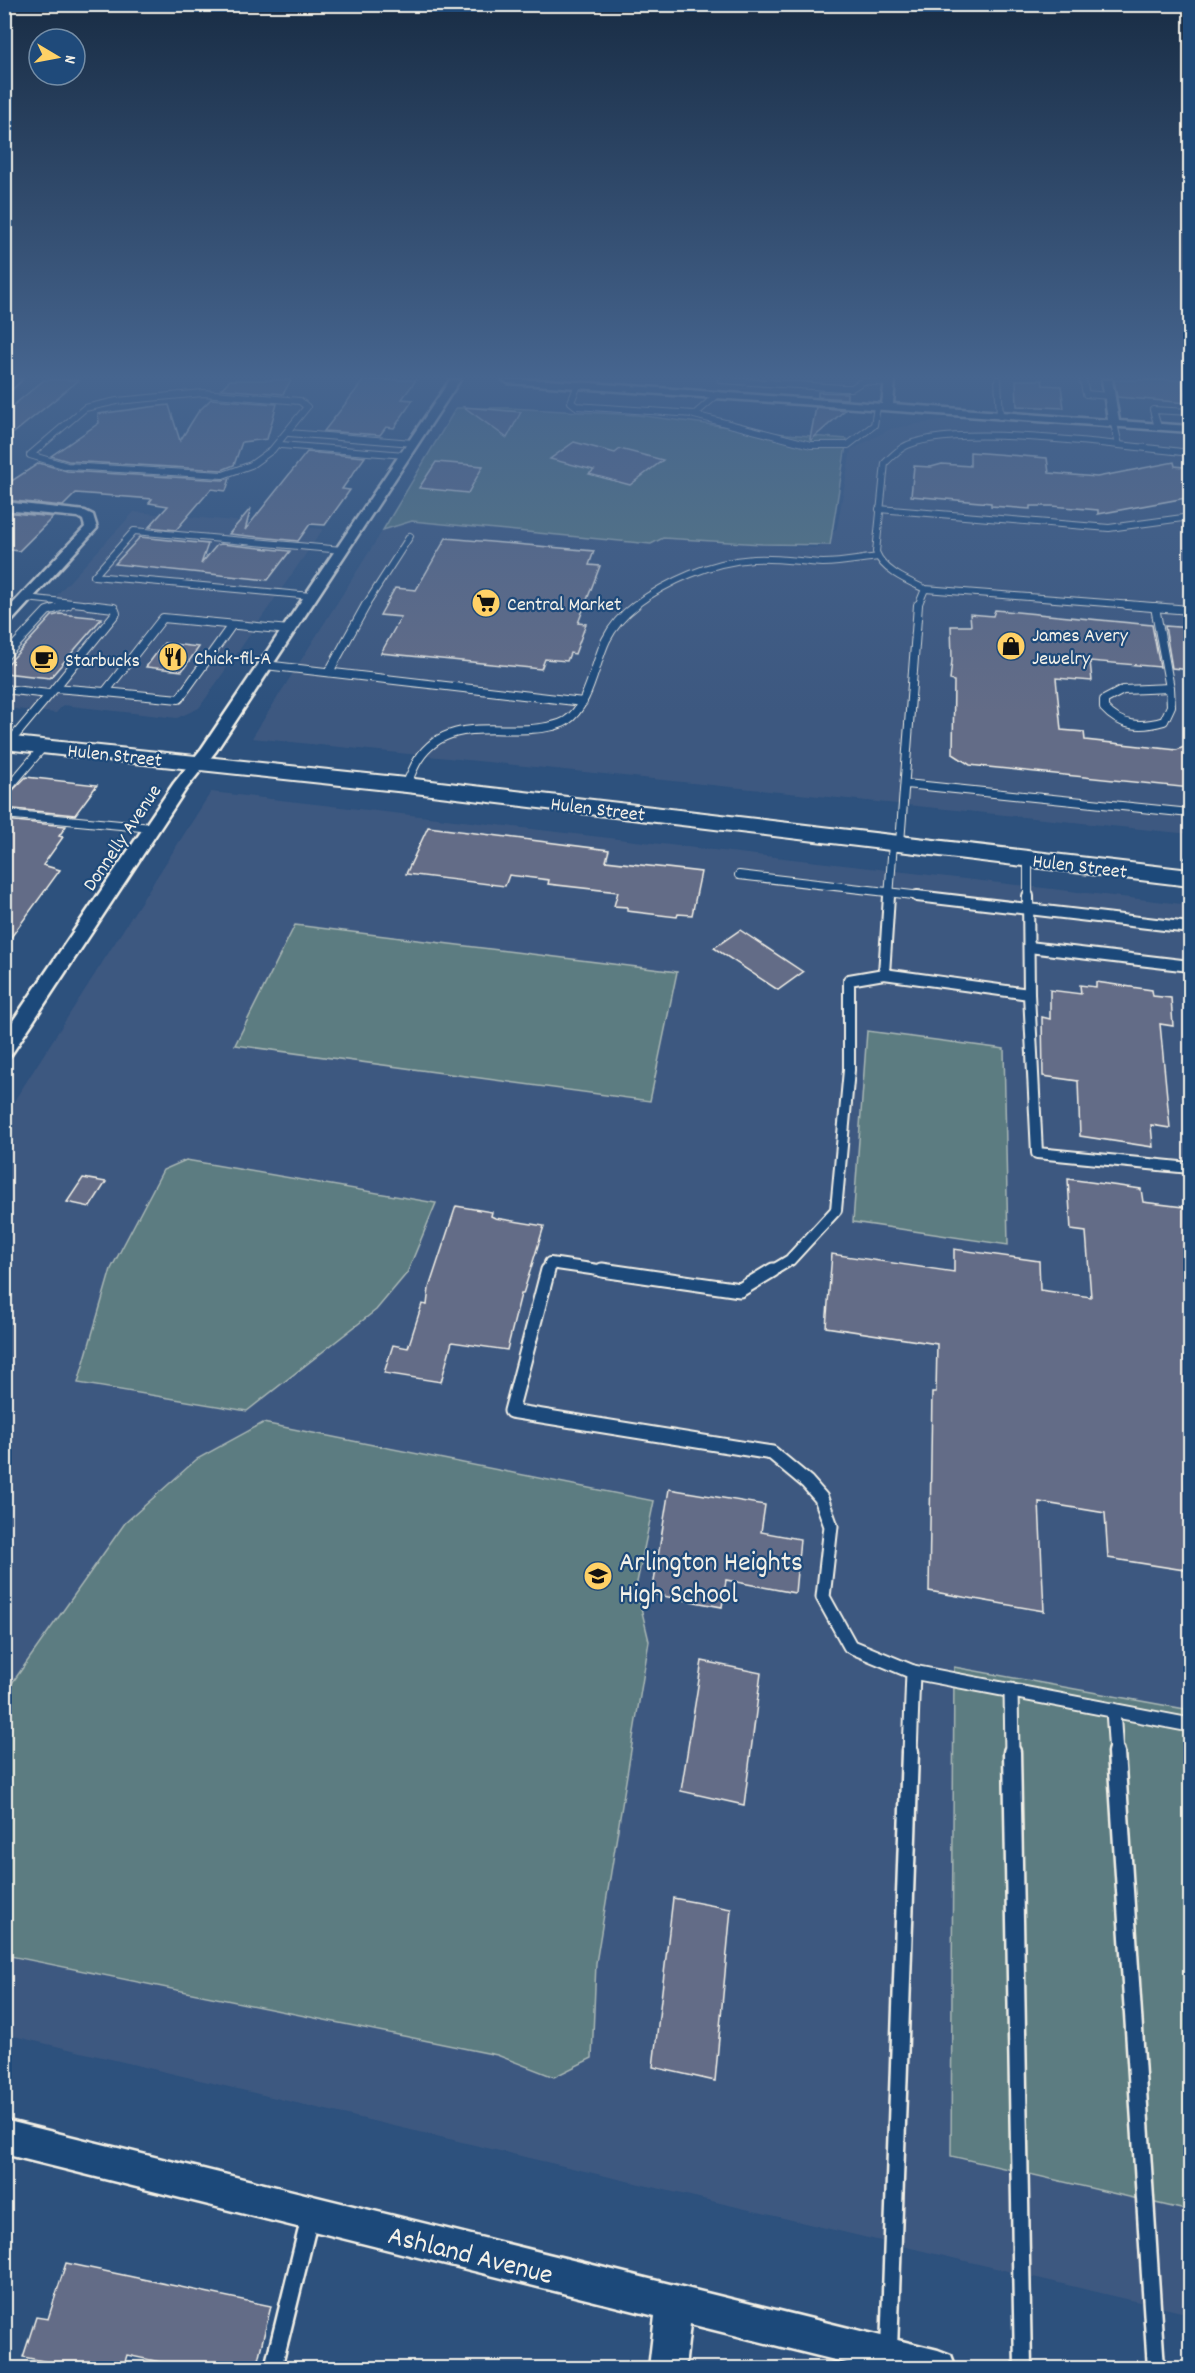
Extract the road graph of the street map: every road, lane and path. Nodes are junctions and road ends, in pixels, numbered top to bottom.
1 (381, 491) edge
2 (881, 491) edge
3 (4, 506) edge
4 (879, 509) junction
5 (1191, 517) edge
6 (411, 536) dead end
7 (342, 550) junction
8 (878, 557) junction
9 (925, 589) junction
10 (311, 596) junction
11 (26, 598) junction
12 (80, 603) junction
13 (1155, 607) junction
14 (1191, 610) edge
15 (4, 621) edge
16 (232, 625) junction
17 (289, 630) junction
18 (4, 657) edge
19 (265, 665) junction
20 (329, 672) junction
21 (1170, 688) junction
22 (4, 689) edge
23 (52, 691) junction
24 (105, 692) junction
25 (583, 702) junction
26 (7, 742) edge
27 (44, 746) junction
28 (199, 763) junction
29 (906, 784) junction
30 (406, 785) junction
31 (4, 793) edge
32 (1191, 813) edge
33 (4, 814) edge
34 (152, 828) junction
35 (897, 843) junction
36 (1028, 859) junction
37 (739, 875) dead end
38 (1190, 877) edge
39 (890, 893) junction
40 (1028, 910) junction
41 (1191, 928) edge
42 (1029, 947) junction
43 (1191, 966) edge
44 (884, 974) junction
45 (1029, 994) junction
46 (4, 1050) edge
47 (1191, 1168) edge
48 (913, 1672) junction
49 (1011, 1690) junction
50 (1113, 1710) junction
51 (1191, 1725) edge
52 (4, 2137) edge
53 (311, 2213) junction
54 (674, 2303) junction
55 (889, 2356) junction
56 (273, 2368) edge
57 (667, 2368) edge
58 (938, 2368) edge
59 (1023, 2368) edge
60 (1156, 2368) edge

1 - 7 street, Donnelly Avenue
2 - 4 lane
3 - 11 street
4 - 5 lane
4 - 8 lane
6 - 20 lane
7 - 10 street, Donnelly Avenue
7 - 10 lane
8 - 9 lane
8 - 25 lane
9 - 13 lane
9 - 29 lane
10 - 17 street, Donnelly Avenue
11 - 12 lane
11 - 15 street
12 - 18 lane
12 - 23 lane
13 - 14 lane
13 - 21 lane
16 - 17 lane
16 - 24 lane
16 - 24 lane
17 - 19 street, Donnelly Avenue
19 - 20 lane
19 - 28 street, Donnelly Avenue
20 - 25 lane
21 - 21 lane
22 - 23 lane
23 - 24 lane
23 - 26 lane
25 - 30 lane
26 - 27 main road, Hulen Street
27 - 28 main road, Hulen Street
27 - 31 lane
28 - 30 main road, Hulen Street
28 - 34 street, Donnelly Avenue
29 - 32 lane
29 - 35 lane
30 - 35 main road, Hulen Street
33 - 34 lane
34 - 46 street, Donnelly Avenue
35 - 36 main road, Hulen Street
35 - 39 lane
36 - 38 main road, Hulen Street
36 - 40 lane
37 - 39 lane
39 - 40 lane
39 - 44 lane
40 - 41 lane
40 - 42 lane
42 - 43 lane
42 - 45 lane
44 - 45 lane
44 - 48 lane
45 - 47 lane
48 - 49 lane
48 - 55 lane
49 - 50 lane
49 - 59 lane
50 - 51 lane
50 - 60 lane
52 - 53 street, Ashland Avenue
53 - 54 street, Ashland Avenue
53 - 56 lane
54 - 55 street, Ashland Avenue
54 - 57 street
55 - 58 street, Ashland Avenue

